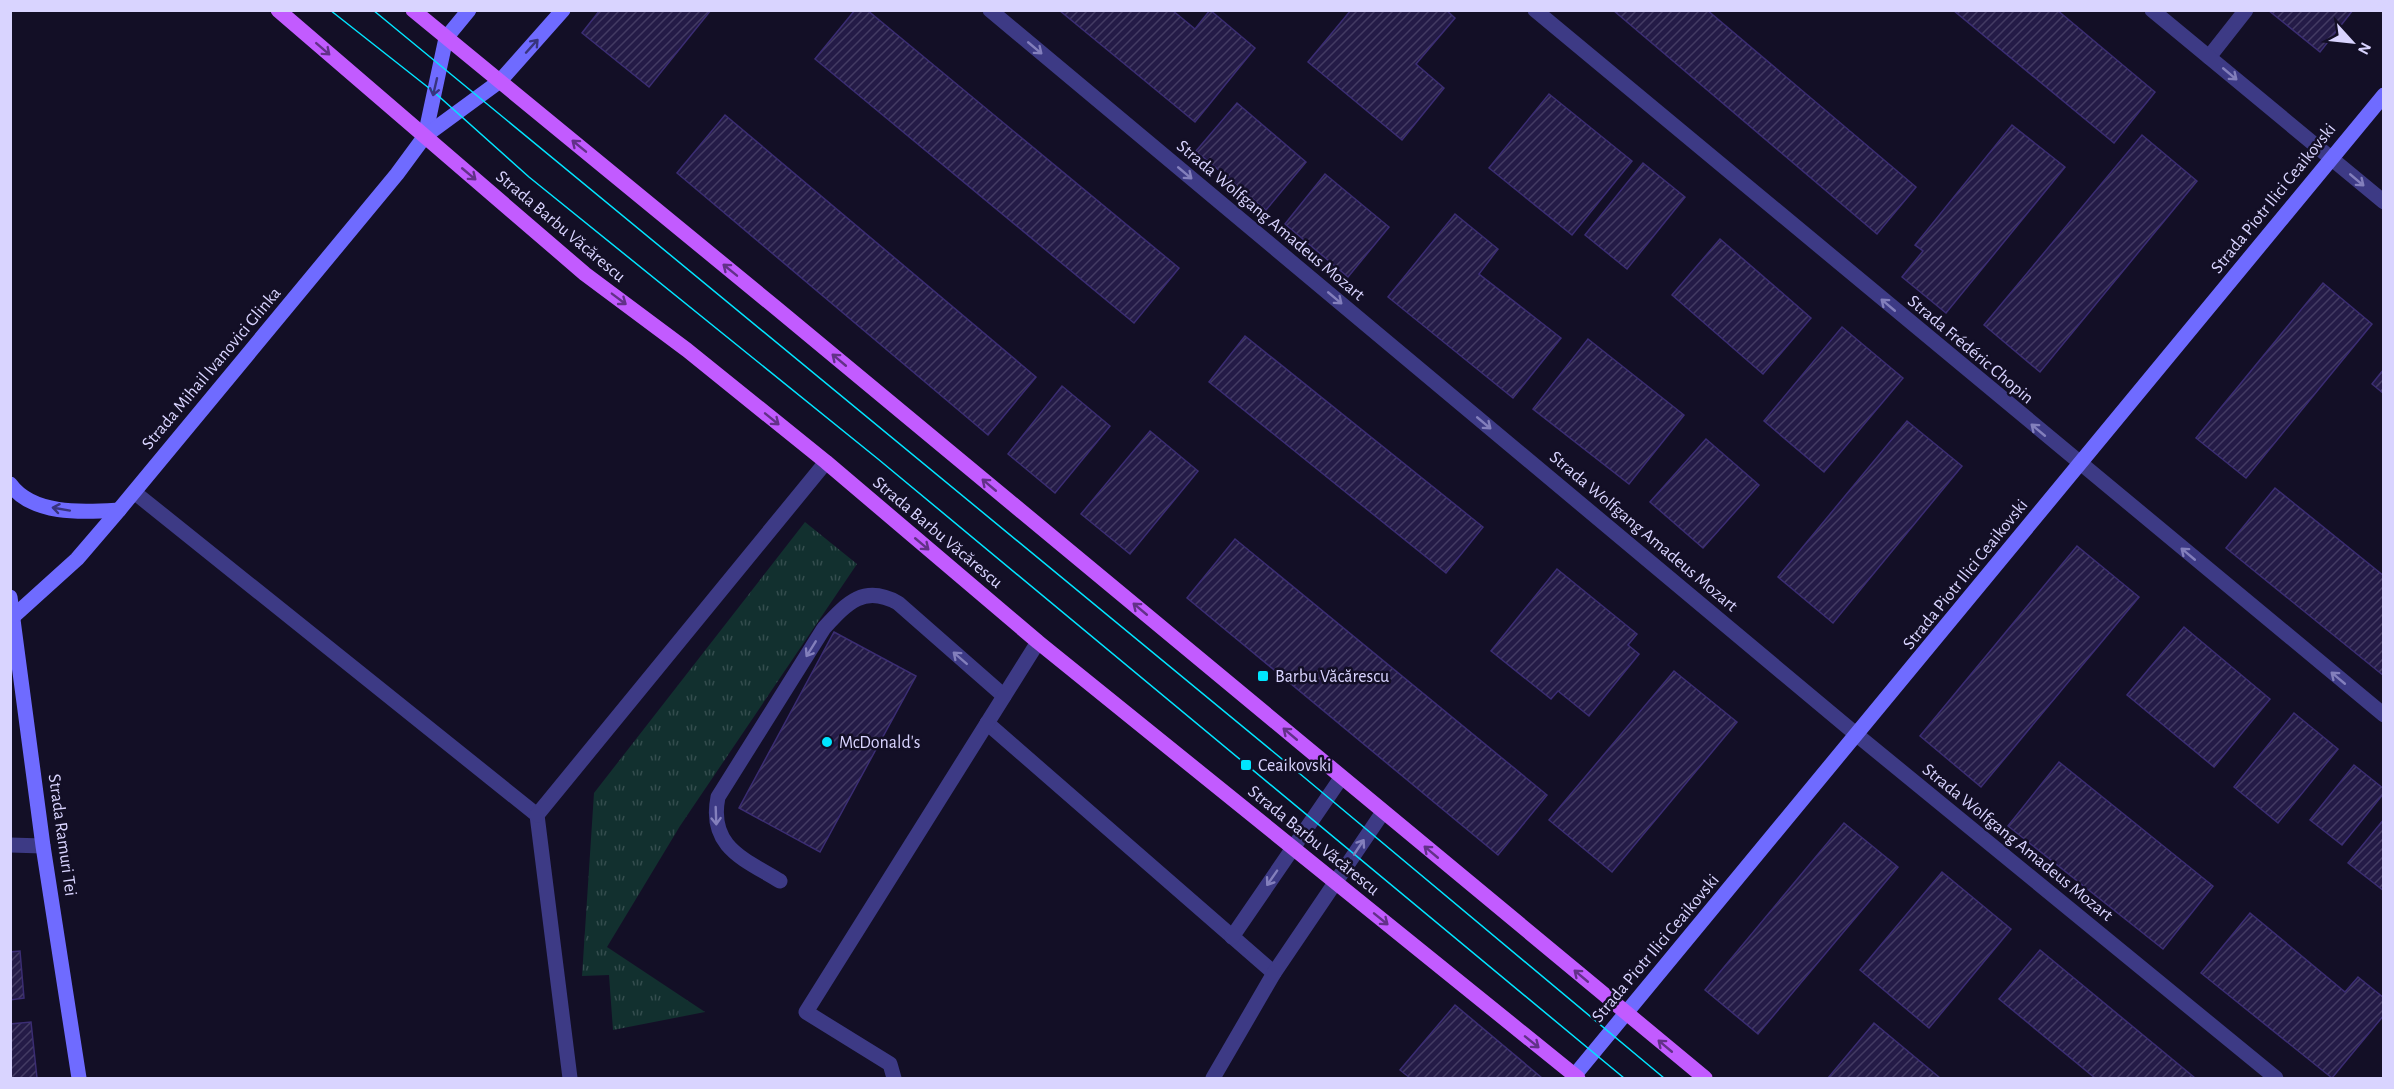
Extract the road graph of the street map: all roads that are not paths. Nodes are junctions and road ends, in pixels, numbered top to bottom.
1 (278, 10) edge
2 (413, 10) edge
3 (469, 10) edge
4 (563, 10) edge
5 (990, 10) edge
6 (1535, 10) edge
7 (2152, 10) edge
8 (2246, 10) edge
9 (446, 38) junction
10 (2209, 57) junction
11 (500, 81) junction
12 (2384, 95) edge
13 (424, 136) junction
14 (2331, 158) junction
15 (2384, 202) edge
16 (826, 462) junction
17 (2079, 465) junction
18 (10, 484) edge
19 (134, 492) junction
20 (119, 510) junction
21 (10, 597) edge
22 (13, 615) edge
23 (1038, 642) junction
24 (1004, 696) junction
25 (2384, 715) edge
26 (987, 723) junction
27 (1857, 735) junction
28 (1341, 778) junction
29 (1383, 812) junction
30 (537, 815) junction
31 (10, 845) edge
32 (44, 846) junction
33 (1293, 848) junction
34 (780, 881) dead end
35 (1335, 882) junction
36 (1232, 937) junction
37 (1274, 974) junction
38 (1626, 1013) junction
39 (1576, 1077) edge
40 (79, 1078) edge
41 (570, 1078) edge
42 (894, 1078) edge
43 (1213, 1078) edge
44 (1705, 1078) edge
45 (2276, 1078) edge

1 -> 13 main road, Strada Barbu Văcărescu
2 - 9 main road
3 - 9 street, Strada Mihail Ivanovici Glinka
11 -> 4 street, Strada Mihail Ivanovici Glinka
5 -> 27 street, Strada Wolfgang Amadeus Mozart
17 -> 6 street, Strada Frédéric Chopin
7 - 10 street
8 - 10 street
9 - 11 main road
9 -> 13 street, Strada Mihail Ivanovici Glinka
10 -> 14 street
11 - 13 street, Strada Mihail Ivanovici Glinka
28 -> 11 main road
12 - 14 street, Strada Piotr Ilici Ceaikovski
13 -> 16 main road, Strada Barbu Văcărescu
13 - 19 street, Strada Mihail Ivanovici Glinka
14 -> 15 street
14 - 17 street, Strada Piotr Ilici Ceaikovski
16 -> 23 main road, Strada Barbu Văcărescu
16 - 30 street
25 -> 17 street, Strada Frédéric Chopin
17 - 27 street, Strada Piotr Ilici Ceaikovski
20 -> 18 street
19 - 20 street, Strada Mihail Ivanovici Glinka
19 - 30 street
20 - 22 street, Strada Mihail Ivanovici Glinka
21 - 22 street, Strada Ramuri Tei
22 - 32 street, Strada Ramuri Tei
23 - 24 street
23 - 33 main road, Strada Barbu Văcărescu
24 - 26 street
24 -> 34 street
26 - 36 street
26 - 42 street
27 - 38 street, Strada Piotr Ilici Ceaikovski
27 - 45 street, Strada Wolfgang Amadeus Mozart
28 - 29 main road
28 - 33 street
35 -> 29 street
38 -> 29 main road
30 - 41 street
31 - 32 street
32 - 40 street, Strada Ramuri Tei
33 - 35 main road, Strada Barbu Văcărescu
33 -> 36 street
35 - 37 street
35 -> 39 main road, Strada Barbu Văcărescu
36 - 37 street
37 - 43 street
38 - 39 street, Strada Piotr Ilici Ceaikovski
44 -> 38 main road

